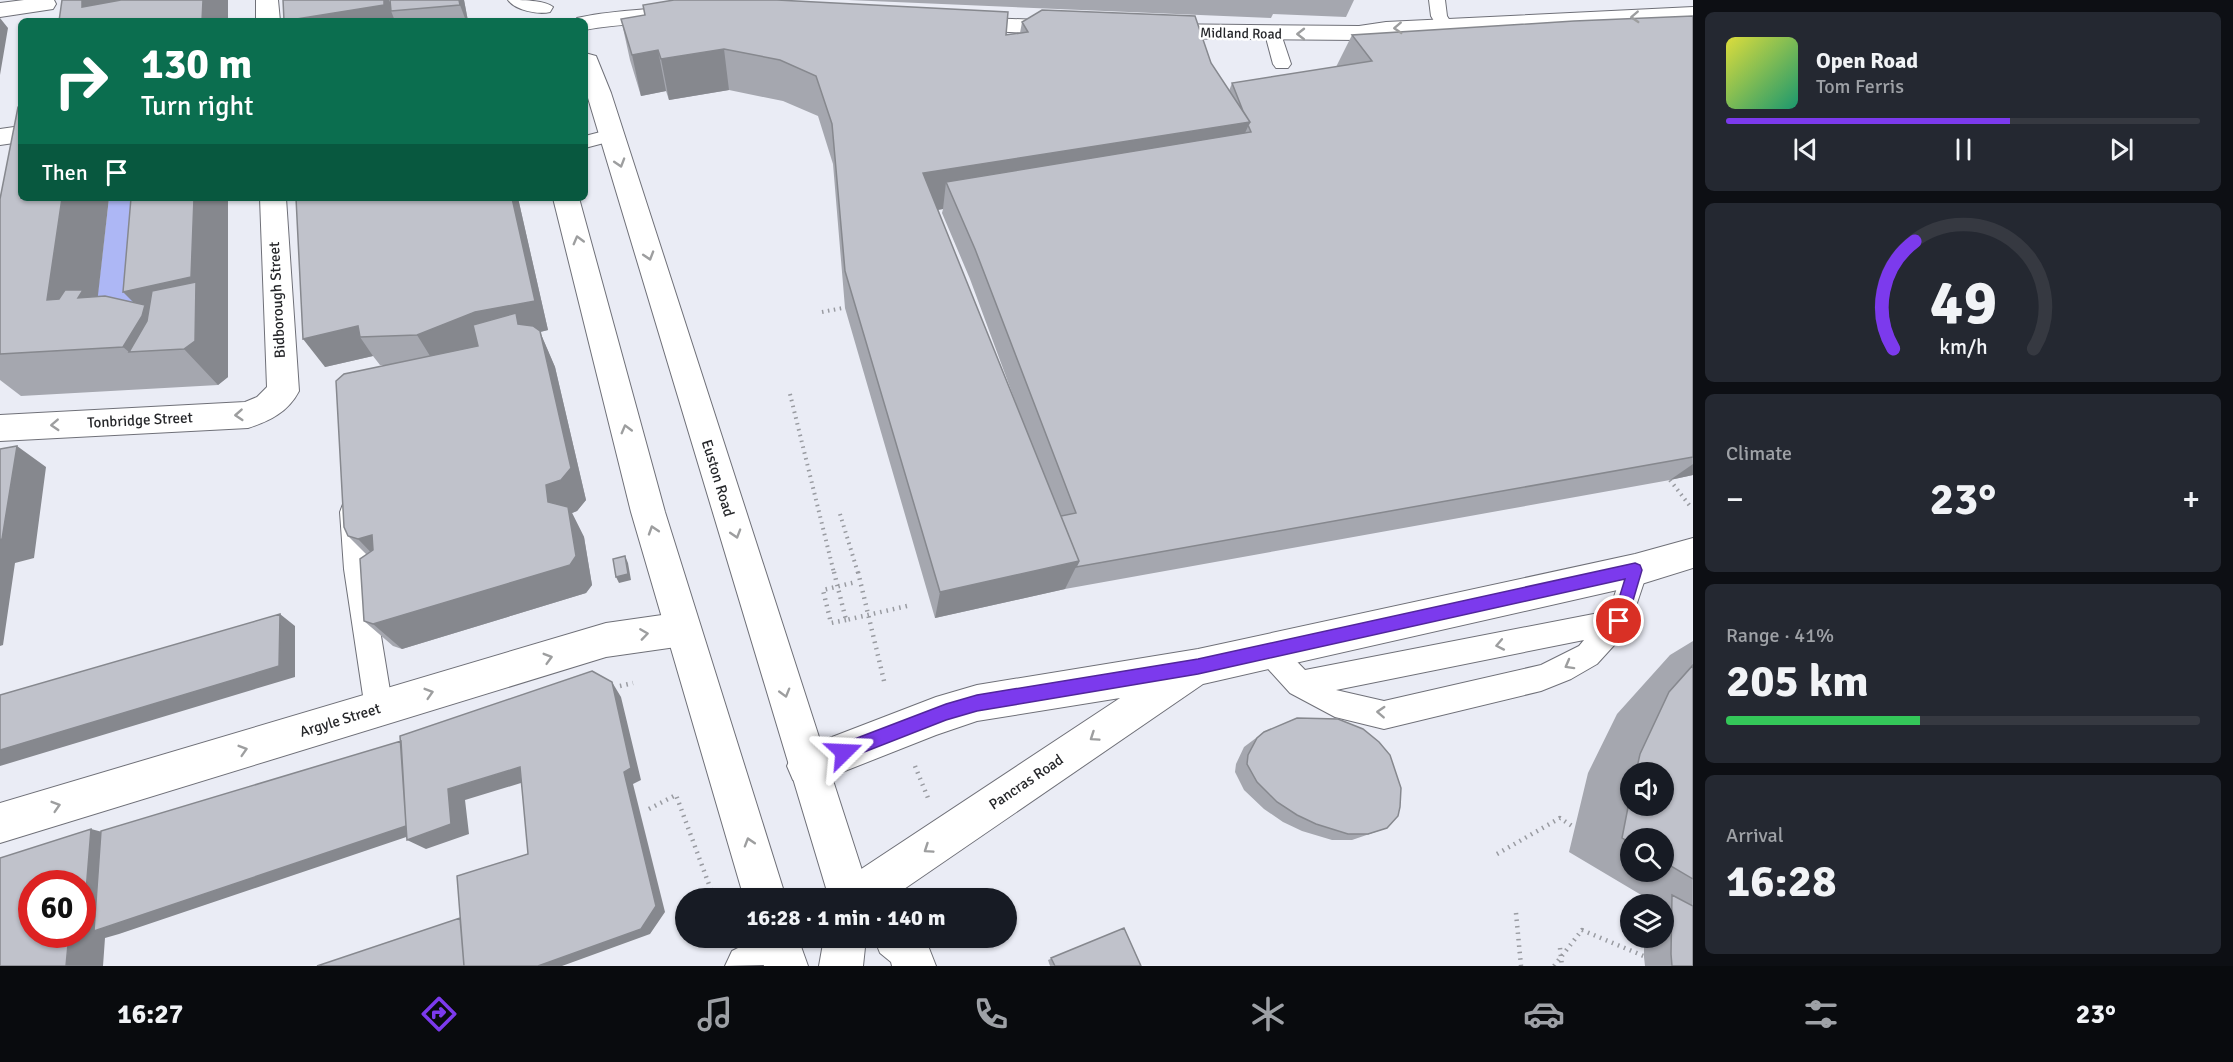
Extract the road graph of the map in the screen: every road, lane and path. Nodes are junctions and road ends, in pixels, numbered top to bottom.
1 (267, 0) edge
2 (519, 0) edge
3 (1437, 0) edge
4 (45, 8) edge
5 (546, 9) edge
6 (0, 10) edge
7 (700, 11) edge
8 (1693, 14) edge
9 (268, 18) edge
10 (588, 22) edge
11 (938, 23) edge
12 (1446, 27) junction
13 (1088, 29) edge
14 (1133, 31) edge
15 (1273, 34) junction
16 (588, 61) edge
17 (1282, 64) dead end
18 (0, 137) edge
19 (598, 138) edge
20 (18, 146) edge
21 (273, 201) edge
22 (567, 201) edge
23 (859, 305) edge
24 (822, 312) dead end
25 (790, 394) dead end
26 (276, 400) joint
27 (0, 428) edge
28 (1670, 480) edge
29 (352, 486) edge
30 (1690, 506) dead end
31 (840, 514) dead end
32 (1693, 554) edge
33 (1635, 570) junction
34 (856, 582) dead end
35 (907, 606) dead end
36 (869, 614) junction
37 (846, 620) junction
38 (1619, 621) junction
39 (683, 629) junction
40 (1269, 651) junction
41 (1198, 667) junction
42 (633, 682) dead end
43 (1300, 684) junction
44 (885, 685) dead end
45 (620, 686) dead end
46 (379, 709) junction
47 (911, 757) dead end
48 (807, 766) junction
49 (932, 807) dead end
50 (649, 809) dead end
51 (0, 823) edge
52 (1575, 828) dead end
53 (1497, 854) dead end
54 (710, 888) edge
55 (762, 888) edge
56 (847, 888) edge
57 (870, 888) edge
58 (1516, 914) dead end
59 (844, 948) edge
60 (908, 948) edge
61 (1560, 948) dead end
62 (1653, 959) dead end
63 (841, 966) edge
64 (914, 966) edge
65 (1521, 966) edge
66 (1554, 966) edge
67 (1562, 966) edge

1 - 9 main road
2 - 5 main road
3 - 12 lane
4 - 6 main road
7 - 10 main road
8 -> 12 main road, Midland Road
11 - 13 main road
12 -> 15 main road, Midland Road
14 - 15 main road, Midland Road
15 - 17 lane
16 - 19 main road, Euston Road
18 - 20 main road
19 -> 48 main road, Euston Road
21 - 26 main road, Bidborough Street
39 -> 22 main road
23 - 24 path
25 - 37 path
26 -> 27 main road, Tonbridge Street
28 - 30 path
29 - 46 lane
31 - 36 path
32 - 33 main road, Pancras Road
33 - 38 lane
33 - 40 main road, Pancras Road
34 - 37 path
35 - 36 path
36 - 37 path
36 - 44 path
38 -> 43 lane
38 -> 43 lane
46 -> 39 main road, Argyle Street
55 -> 39 main road
40 - 41 main road, Pancras Road
40 - 43 lane
41 - 48 main road, Pancras Road
41 -> 57 main road, Pancras Road
42 - 45 path
51 -> 46 main road, Argyle Street
47 - 49 path
48 - 56 main road, Euston Road
50 - 54 path
52 - 53 path
58 - 65 path
59 - 63 main road
60 - 64 main road
61 - 67 path
62 - 66 path

